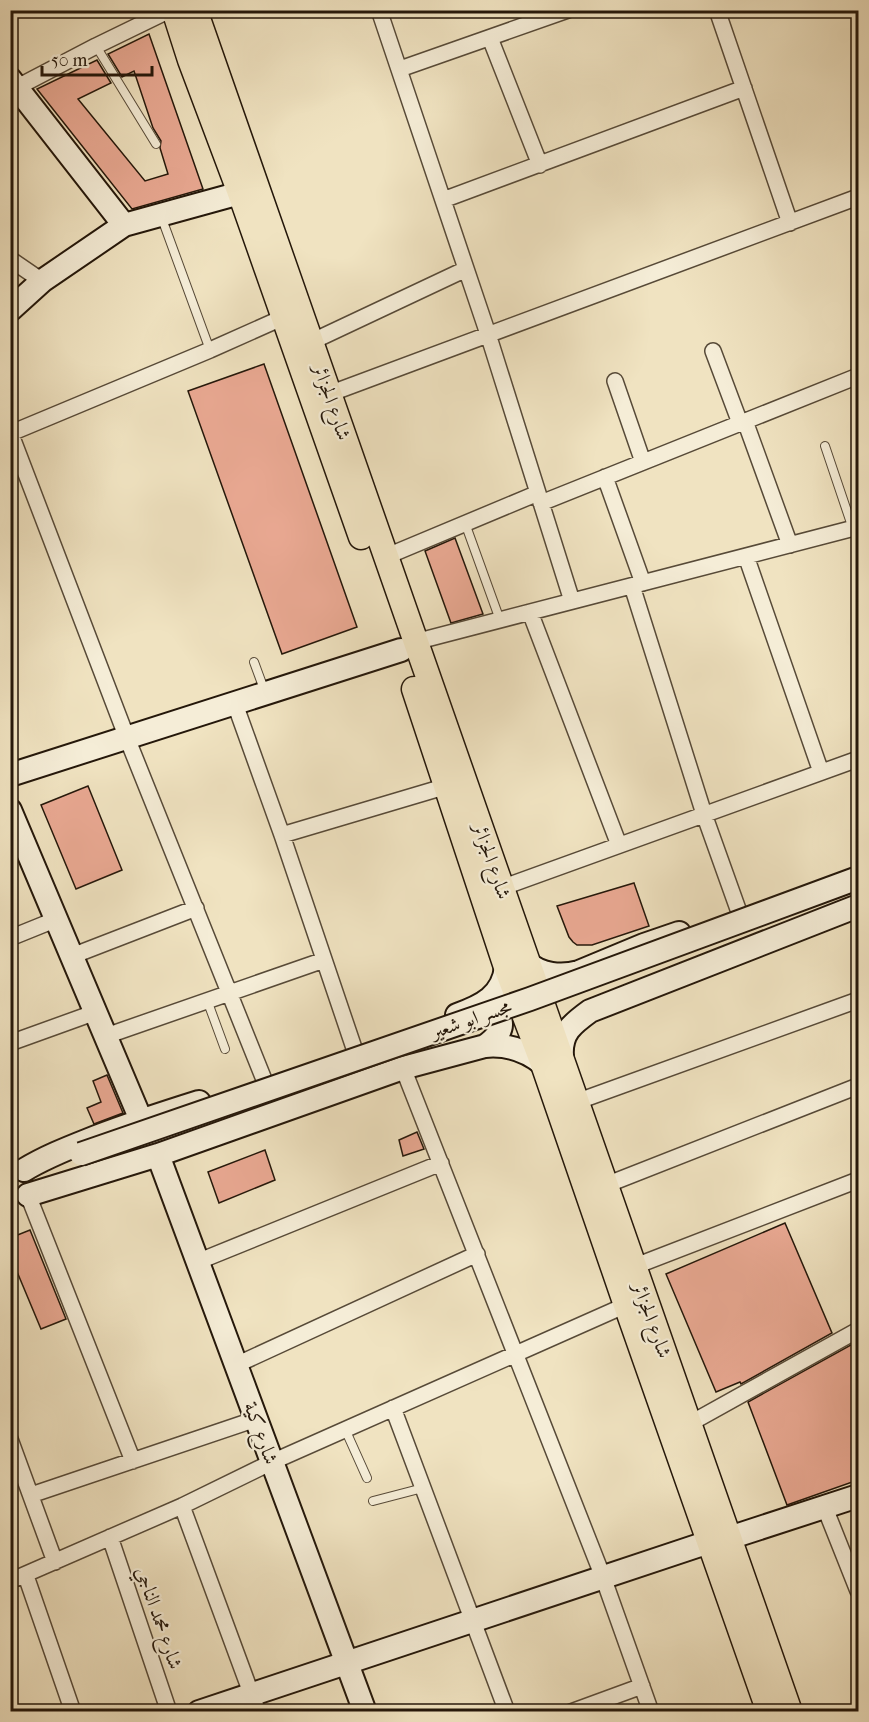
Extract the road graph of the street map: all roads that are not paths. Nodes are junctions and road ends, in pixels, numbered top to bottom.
1 (380, 10) edge
2 (568, 10) edge
3 (717, 10) edge
4 (183, 14) edge
5 (490, 38) junction
6 (96, 46) junction
7 (200, 57) junction
8 (400, 69) junction
9 (13, 86) edge
10 (744, 88) junction
11 (156, 144) dead end
12 (540, 165) junction
13 (240, 193) junction
14 (858, 197) edge
15 (443, 200) junction
16 (160, 216) junction
17 (790, 223) junction
18 (124, 225) junction
19 (10, 259) edge
20 (466, 269) junction
21 (42, 281) junction
22 (10, 310) edge
23 (284, 317) junction
24 (488, 334) junction
25 (311, 342) junction
26 (210, 350) junction
27 (713, 351) dead end
28 (858, 376) edge
29 (615, 381) dead end
30 (329, 393) junction
31 (743, 422) junction
32 (11, 432) edge
33 (825, 446) dead end
34 (643, 462) junction
35 (605, 477) junction
36 (540, 498) junction
37 (465, 523) junction
38 (856, 528) edge
39 (858, 544) edge
40 (790, 545) junction
41 (746, 556) junction
42 (385, 557) junction
43 (637, 585) junction
44 (572, 601) junction
45 (530, 612) junction
46 (500, 620) junction
47 (408, 646) junction
48 (254, 662) dead end
49 (265, 694) junction
50 (235, 704) junction
51 (127, 738) junction
52 (858, 759) edge
53 (821, 772) junction
54 (10, 775) edge
55 (447, 786) junction
56 (10, 810) edge
57 (704, 814) junction
58 (282, 835) junction
59 (619, 845) junction
60 (858, 869) edge
61 (858, 878) edge
62 (501, 888) junction
63 (858, 891) edge
64 (858, 906) edge
65 (196, 908) junction
66 (739, 912) junction
67 (57, 919) junction
68 (10, 938) edge
69 (72, 956) junction
70 (324, 960) junction
71 (516, 964) junction
72 (579, 972) junction
73 (229, 992) junction
74 (858, 999) edge
75 (207, 1000) junction
76 (599, 1007) junction
77 (472, 1010) junction
78 (96, 1012) junction
79 (106, 1036) junction
80 (10, 1043) edge
81 (485, 1046) junction
82 (225, 1049) dead end
83 (355, 1051) junction
84 (552, 1060) junction
85 (404, 1068) junction
86 (265, 1082) junction
87 (858, 1086) edge
88 (576, 1102) junction
89 (141, 1120) junction
90 (158, 1155) junction
91 (84, 1161) junction
92 (441, 1163) junction
93 (17, 1173) edge
94 (858, 1180) edge
95 (606, 1185) junction
96 (19, 1198) edge
97 (477, 1254) junction
98 (197, 1262) junction
99 (633, 1267) junction
100 (626, 1305) junction
101 (858, 1330) edge
102 (516, 1353) junction
103 (236, 1365) junction
104 (393, 1408) junction
105 (256, 1419) junction
106 (689, 1424) junction
107 (345, 1429) junction
108 (10, 1439) edge
109 (133, 1461) junction
110 (272, 1462) junction
111 (367, 1478) dead end
112 (423, 1488) junction
113 (31, 1496) junction
114 (858, 1496) edge
115 (373, 1501) dead end
116 (182, 1506) junction
117 (825, 1508) junction
118 (110, 1537) junction
119 (719, 1540) junction
120 (55, 1562) junction
121 (26, 1576) junction
122 (603, 1577) junction
123 (10, 1581) edge
124 (858, 1591) edge
125 (472, 1620) junction
126 (347, 1662) junction
127 (642, 1686) junction
128 (255, 1703) edge
129 (73, 1712) edge
130 (169, 1712) edge
131 (199, 1712) edge
132 (365, 1712) edge
133 (507, 1712) edge
134 (571, 1712) edge
135 (651, 1712) edge
136 (769, 1712) edge
137 (790, 1712) edge

1 - 8 street
2 - 5 street
3 - 10 street
4 - 6 street
4 - 7 main road, شارع الجزائر
5 - 8 street
5 - 12 street
6 - 9 street
6 - 11 lane
7 - 13 main road, شارع الجزائر
7 - 25 main road, شارع الجزائر
8 - 15 street
9 - 18 main road
10 - 12 street
10 - 17 street
12 - 15 street
13 - 16 main road
13 - 23 main road, شارع الجزائر
14 - 17 street
15 - 20 street
16 - 18 main road
16 - 26 lane
17 - 24 street
18 - 21 main road
19 - 21 street
20 - 24 street
20 - 25 street
21 - 22 main road
23 - 26 street
23 - 47 main road, شارع الجزائر
24 - 30 street
24 - 36 street
25 - 30 main road, شارع الجزائر
26 - 32 street
27 - 31 street
28 - 31 street
29 - 34 street
30 - 42 main road, شارع الجزائر
31 - 34 street
31 - 40 street
32 - 51 street
33 - 38 lane
34 - 35 street
35 - 36 street
35 - 43 street
36 - 37 street
36 - 44 street
37 - 42 street
37 - 46 lane
38 - 39 street
38 - 40 street
40 - 41 street
41 - 43 street
41 - 53 street
42 - 47 main road, شارع الجزائر
43 - 44 street
43 - 57 street
44 - 45 street
45 - 46 street
45 - 59 street
46 - 47 street
47 - 49 main road
47 - 55 main road, شارع الجزائر
47 - 62 main road, شارع الجزائر
48 - 49 lane
49 - 50 main road
50 - 51 main road
50 - 58 street
51 - 54 main road
51 - 65 street
52 - 53 street
53 - 57 street
55 - 58 street
55 - 71 main road, شارع الجزائر
56 - 67 main road
57 - 59 street
57 - 66 street
58 - 70 street
59 - 62 street
60 - 66 main road
61 - 91 main road, مجسر ابو شعير, bridge
62 - 71 main road, شارع الجزائر
63 - 91 main road, مجسر ابو شعير
64 - 76 main road
65 - 69 street
65 - 73 street
66 - 72 main road
67 - 68 street
67 - 69 main road
69 - 78 main road
70 - 73 street
70 - 83 street
71 - 72 main road
71 - 77 main road
71 - 84 main road, شارع الجزائر
72 - 76 main road
73 - 75 street
73 - 86 street
74 - 88 street
75 - 79 street
75 - 82 lane
76 - 84 main road
77 - 81 main road
77 - 83 main road
78 - 79 main road
78 - 80 street
79 - 89 main road
81 - 84 main road
81 - 85 main road
83 - 86 main road
84 - 88 main road, شارع الجزائر
84 - 100 main road, شارع الجزائر
85 - 90 main road
85 - 92 street
86 - 89 main road
87 - 95 street
88 - 95 main road, شارع الجزائر
89 - 93 main road
90 - 96 main road
90 - 98 main road, شارع كية
91 - 93 main road
91 - 96 main road
92 - 97 street
92 - 98 street
94 - 99 street
95 - 99 main road, شارع الجزائر
96 - 109 street
97 - 102 street
97 - 103 street
98 - 103 main road, شارع كية
99 - 106 main road, شارع الجزائر
100 - 102 street
100 - 119 main road, شارع الجزائر
101 - 106 street
102 - 104 street
102 - 122 street
103 - 105 main road, شارع كية
104 - 107 street
104 - 112 street
105 - 109 street
105 - 110 main road, شارع كية
106 - 119 main road, شارع الجزائر
107 - 110 street
107 - 111 lane
108 - 113 street
109 - 113 street
110 - 116 street
110 - 126 main road, شارع كية
112 - 115 lane
112 - 125 street
113 - 120 street
114 - 117 main road
116 - 118 street
116 - 128 street
117 - 119 main road
117 - 124 street
118 - 120 street
118 - 130 street, شارع محمد الناجي
119 - 122 main road
119 - 136 main road, شارع الجزائر
119 - 137 main road, شارع الجزائر
120 - 121 street
121 - 123 street
121 - 129 street
122 - 125 main road
122 - 127 street
125 - 126 main road
125 - 133 street
126 - 128 main road
126 - 132 main road, شارع كية
127 - 134 street
127 - 135 street
128 - 131 main road

